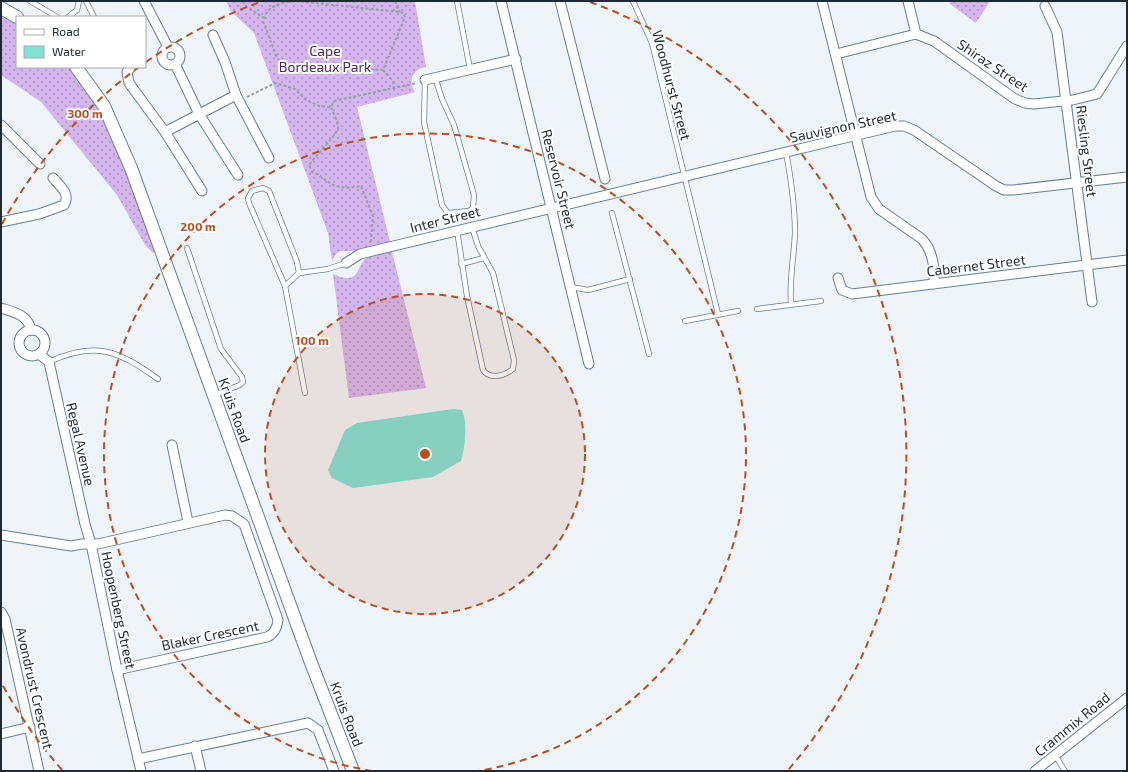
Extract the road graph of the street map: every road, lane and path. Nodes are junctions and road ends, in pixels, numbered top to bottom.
1 (30, 1) edge
2 (79, 1) edge
3 (86, 1) edge
4 (144, 1) edge
5 (243, 1) edge
6 (396, 1) edge
7 (457, 1) edge
8 (501, 1) edge
9 (560, 1) edge
10 (633, 1) edge
11 (822, 1) edge
12 (908, 1) edge
13 (1045, 6) dead end
14 (1, 8) edge
15 (400, 12) junction
16 (16, 16) edge
17 (55, 16) edge
18 (69, 16) edge
19 (94, 16) edge
20 (264, 18) junction
21 (916, 34) junction
22 (213, 35) dead end
23 (1127, 46) edge
24 (168, 47) junction
25 (836, 54) junction
26 (516, 59) junction
27 (175, 64) junction
28 (77, 68) edge
29 (130, 68) edge
30 (470, 69) junction
31 (383, 70) junction
32 (435, 78) junction
33 (426, 80) joint
34 (410, 84) dead end
35 (394, 88) junction
36 (236, 95) junction
37 (250, 95) dead end
38 (1066, 100) junction
39 (331, 106) junction
40 (199, 114) junction
41 (3, 130) edge
42 (165, 132) junction
43 (856, 136) junction
44 (786, 152) junction
45 (269, 158) dead end
46 (40, 164) dead end
47 (238, 174) dead end
48 (684, 177) junction
49 (1127, 177) edge
50 (53, 178) dead end
51 (605, 179) dead end
52 (1077, 183) junction
53 (202, 191) dead end
54 (552, 208) junction
55 (612, 213) dead end
56 (1, 222) edge
57 (472, 227) junction
58 (457, 230) junction
59 (371, 243) dead end
60 (187, 248) dead end
61 (484, 258) junction
62 (1127, 260) edge
63 (346, 263) joint
64 (461, 264) junction
65 (1087, 265) junction
66 (299, 273) junction
67 (838, 278) dead end
68 (630, 279) junction
69 (934, 284) junction
70 (285, 286) junction
71 (571, 287) junction
72 (821, 301) dead end
73 (1092, 302) dead end
74 (791, 304) junction
75 (1, 306) edge
76 (757, 309) dead end
77 (738, 311) dead end
78 (718, 314) junction
79 (686, 321) dead end
80 (31, 330) junction
81 (39, 354) junction
82 (648, 354) dead end
83 (49, 362) junction
84 (589, 364) dead end
85 (158, 379) dead end
86 (305, 393) dead end
87 (214, 395) junction
88 (172, 445) dead end
89 (188, 522) junction
90 (1, 535) edge
91 (91, 544) junction
92 (1, 612) edge
93 (117, 670) junction
94 (1127, 698) edge
95 (30, 727) junction
96 (1, 734) edge
97 (195, 746) junction
98 (1056, 755) junction
99 (138, 758) junction
100 (39, 771) edge
101 (141, 771) edge
102 (201, 771) edge
103 (334, 771) edge
104 (353, 771) edge
105 (1035, 771) edge
106 (1065, 771) edge

1 - 17 lane
2 - 18 lane
3 - 19 lane
4 - 24 street
5 - 20 path
6 - 15 path
7 - 30 lane
8 - 26 street, Reservoir Street
9 - 51 street
10 - 48 lane, Woodhurst Street
11 - 25 street
12 - 21 street
13 - 38 street, Riesling Street
14 - 16 street
15 - 20 path
15 - 31 path
20 - 31 path
21 - 25 street
21 - 38 street, Shiraz Street
22 - 36 street
23 - 38 street, Shiraz Street
24 - 27 street
24 - 27 street
25 - 43 street
26 - 30 street
26 - 54 street, Reservoir Street
27 - 40 street
28 - 87 street, Kruis Road
29 - 42 street
30 - 32 street
31 - 35 path
32 - 33 street
32 - 33 lane
34 - 35 path
35 - 39 path
36 - 40 street
36 - 45 street
37 - 39 path
38 - 52 street, Riesling Street
39 - 59 path
40 - 42 street
40 - 47 street
41 - 46 street
42 - 53 street
43 - 44 street, Sauvignon Street
43 - 52 street, Sauvignon Street
43 - 69 street
44 - 48 street, Sauvignon Street
44 - 74 lane
48 - 54 street, Sauvignon Street
48 - 78 lane, Woodhurst Street
49 - 52 street, Sauvignon Street
50 - 56 street
52 - 65 street, Riesling Street
54 - 57 street, Inter Street
54 - 71 street, Reservoir Street
55 - 68 lane
57 - 58 street, Inter Street
57 - 61 lane
58 - 63 street, Inter Street
58 - 64 lane
60 - 87 lane
61 - 64 lane
61 - 64 lane
62 - 65 street, Cabernet Street
63 - 66 lane
65 - 69 street, Cabernet Street
65 - 73 street, Riesling Street
66 - 70 lane
66 - 70 lane
67 - 69 street, Cabernet Street
68 - 71 lane
68 - 82 lane
70 - 86 lane
71 - 84 street, Reservoir Street
72 - 74 lane
74 - 76 lane
75 - 80 street
77 - 78 lane
78 - 79 lane
80 - 81 street
80 - 81 street
81 - 83 street
83 - 85 lane
83 - 91 street, Regal Avenue
87 - 104 street, Kruis Road
88 - 89 street
89 - 91 street, Blaker Crescent
89 - 93 street, Blaker Crescent
90 - 91 street, Hoopenberg Street
91 - 93 street, Hoopenberg Street
92 - 95 street, Avondrust Crescent
93 - 99 street, Hoopenberg Street
94 - 98 street, Crammix Road
95 - 96 street
95 - 100 street, Avondrust Crescent
97 - 99 street
97 - 102 street
97 - 103 street
98 - 105 street, Crammix Road
98 - 106 lane
99 - 101 street, Hoopenberg Street

